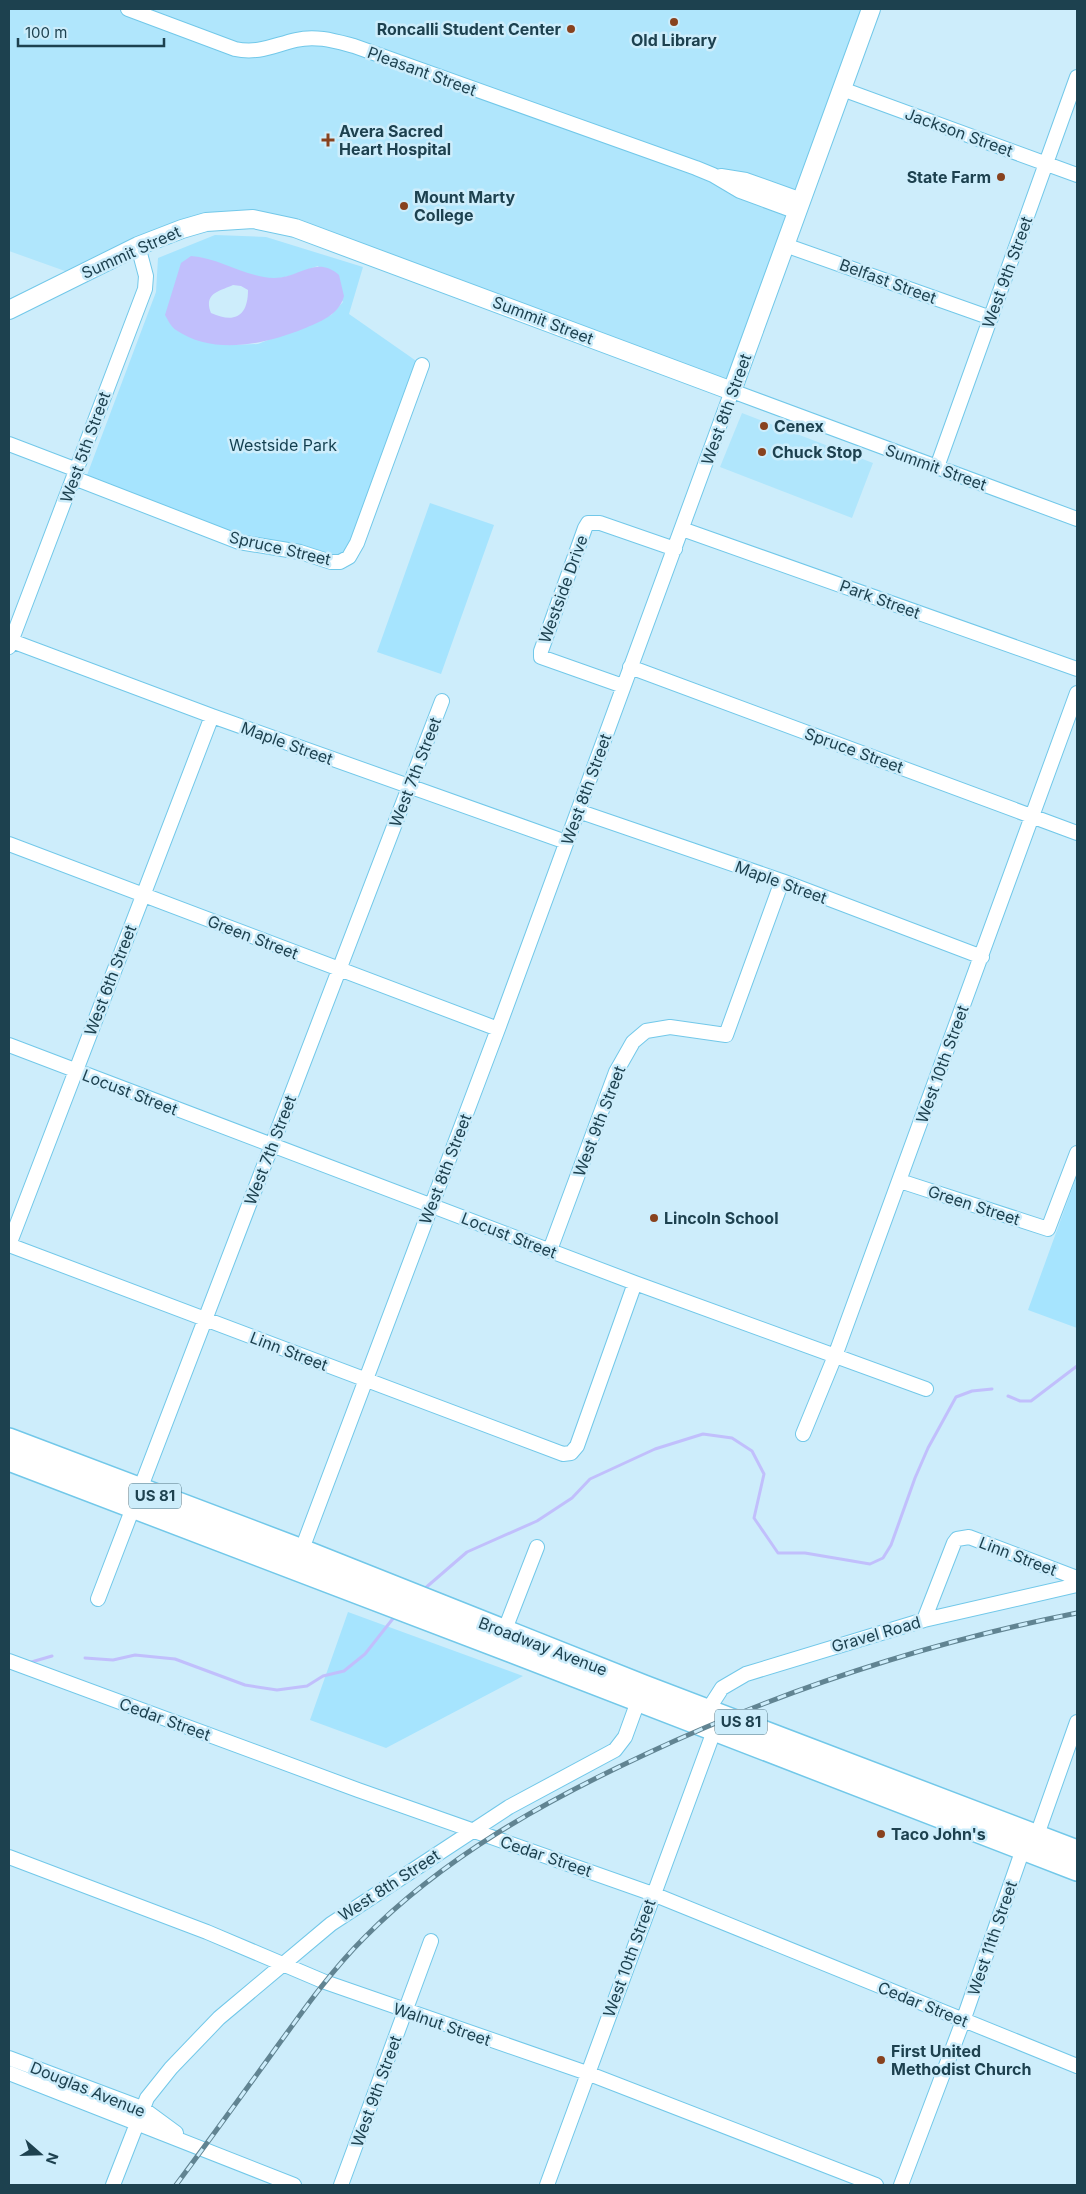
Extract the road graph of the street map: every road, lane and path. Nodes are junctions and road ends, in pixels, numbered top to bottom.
1 (128, 9) edge
2 (871, 9) edge
3 (1077, 77) edge
4 (842, 89) junction
5 (1046, 164) junction
6 (1077, 175) edge
7 (800, 206) junction
8 (785, 245) junction
9 (138, 246) junction
10 (9, 310) edge
11 (990, 318) junction
12 (422, 365) dead end
13 (732, 391) junction
14 (9, 444) edge
15 (936, 468) junction
16 (76, 474) junction
17 (1077, 519) edge
18 (682, 529) junction
19 (675, 549) junction
20 (9, 643) edge
21 (630, 667) junction
22 (1077, 669) edge
23 (624, 686) junction
24 (1077, 693) edge
25 (442, 701) dead end
26 (212, 716) junction
27 (410, 787) junction
28 (578, 811) junction
29 (1033, 816) junction
30 (1077, 833) edge
31 (566, 842) junction
32 (9, 844) edge
33 (782, 881) junction
34 (143, 895) junction
35 (982, 957) junction
36 (339, 970) junction
37 (498, 1029) junction
38 (9, 1046) edge
39 (76, 1071) junction
40 (272, 1146) junction
41 (1077, 1154) edge
42 (900, 1180) junction
43 (431, 1205) junction
44 (9, 1245) edge
45 (550, 1250) junction
46 (635, 1283) junction
47 (205, 1319) junction
48 (835, 1356) junction
49 (365, 1380) junction
50 (926, 1389) dead end
51 (803, 1434) dead end
52 (9, 1439) edge
53 (9, 1460) edge
54 (137, 1499) junction
55 (537, 1547) dead end
56 (298, 1559) junction
57 (1077, 1578) edge
58 (1077, 1585) edge
59 (98, 1598) dead end
60 (924, 1620) junction
61 (501, 1639) junction
62 (9, 1661) edge
63 (641, 1694) junction
64 (707, 1722) junction
65 (1077, 1722) edge
66 (472, 1830) junction
67 (1030, 1842) junction
68 (1077, 1851) edge
69 (9, 1857) edge
70 (1077, 1870) edge
71 (653, 1894) junction
72 (431, 1941) dead end
73 (284, 1964) junction
74 (405, 2011) junction
75 (964, 2021) junction
76 (9, 2058) edge
77 (1077, 2066) edge
78 (9, 2073) edge
79 (587, 2073) junction
80 (142, 2108) junction
81 (137, 2123) junction
82 (188, 2142) junction
83 (113, 2185) edge
84 (294, 2185) edge
85 (340, 2185) edge
86 (547, 2185) edge
87 (876, 2185) edge
88 (901, 2185) edge

1 - 7 street, Pleasant Street
2 - 4 main road, West 8th Street
3 - 5 street, West 9th Street
4 - 5 street, Jackson Street
4 - 7 main road, West 8th Street
5 - 6 street, Jackson Street
5 - 11 street, West 9th Street
7 - 8 main road, West 8th Street
8 - 11 street, Belfast Street
8 - 13 main road, West 8th Street
9 - 10 main road, Summit Street
9 - 13 main road, Summit Street
9 - 16 street, West 5th Street
11 - 15 street, West 9th Street
12 - 16 street, Spruce Street
13 - 15 street, Summit Street
13 - 18 street, West 8th Street
14 - 16 street, Spruce Street
15 - 17 street, Summit Street
16 - 20 street, West 5th Street
18 - 19 street, West 8th Street
18 - 22 street, Park Street
19 - 21 street, West 8th Street
19 - 23 street, Westside Drive
20 - 26 street, Maple Street
21 - 23 street, West 8th Street
21 - 29 street, Spruce Street
23 - 28 street, West 8th Street
24 - 29 street, West 10th Street
25 - 27 street, West 7th Street
26 - 27 street, Maple Street
26 - 34 street, West 6th Street
27 - 31 street, Maple Street
27 - 36 street, West 7th Street
28 - 31 street, West 8th Street
28 - 33 street, Maple Street
29 - 30 street, Spruce Street
29 - 35 street, West 10th Street
31 - 37 street, West 8th Street
32 - 34 street, Green Street
33 - 35 street, Maple Street
33 - 45 street, West 9th Street
34 - 36 street, Green Street
34 - 39 street, West 6th Street
35 - 42 street, West 10th Street
36 - 37 street, Green Street
36 - 40 street, West 7th Street
37 - 43 street, West 8th Street
38 - 39 street, Locust Street
39 - 40 street, Locust Street
39 - 44 street, West 6th Street
40 - 43 street, Locust Street
40 - 47 street, West 7th Street
41 - 42 street, Green Street
42 - 48 street, West 10th Street
43 - 45 street, Locust Street
43 - 49 street, West 8th Street
44 - 47 street, Linn Street
45 - 46 street, Locust Street
46 - 48 street, Locust Street
46 - 49 street, Linn Street
47 - 49 street, Linn Street
47 - 54 street, West 7th Street
48 - 50 street, Locust Street
48 - 51 street, West 10th Street
49 - 56 street, West 8th Street
52 - 54 highway, Broadway Avenue / US 81
53 - 54 highway, Broadway Avenue / US 81
54 - 56 highway, Broadway Avenue / US 81
54 - 59 street, West 7th Street
55 - 61 street
56 - 61 highway, Broadway Avenue / US 81
57 - 60 street, Linn Street
58 - 60 street, Gravel Road
60 - 64 street, Gravel Road
61 - 63 highway, Broadway Avenue / US 81
62 - 66 street, Cedar Street
63 - 64 highway, Broadway Avenue / US 81
63 - 66 street, West 8th Street
64 - 67 highway, Broadway Avenue / US 81
64 - 71 street, West 10th Street
65 - 67 street, West 11th Street
66 - 71 street, Cedar Street
66 - 73 street, West 8th Street
67 - 68 highway, Broadway Avenue / US 81
67 - 70 highway, Broadway Avenue / US 81
67 - 75 street, West 11th Street
69 - 73 street, Walnut Street
71 - 75 street, Cedar Street
71 - 79 street, West 10th Street
72 - 74 street, West 9th Street
73 - 74 street, Walnut Street
73 - 80 street, West 8th Street
74 - 79 street, Walnut Street
74 - 85 street, West 9th Street
75 - 77 street, Cedar Street
75 - 88 street, West 11th Street
76 - 80 street, Douglas Avenue
78 - 81 street, Douglas Avenue
79 - 86 street, West 10th Street
79 - 87 street, Walnut Street
80 - 81 street, West 8th Street
80 - 82 street, Douglas Avenue
81 - 82 street, Douglas Avenue
81 - 83 street, West 8th Street
82 - 84 street, Douglas Avenue

